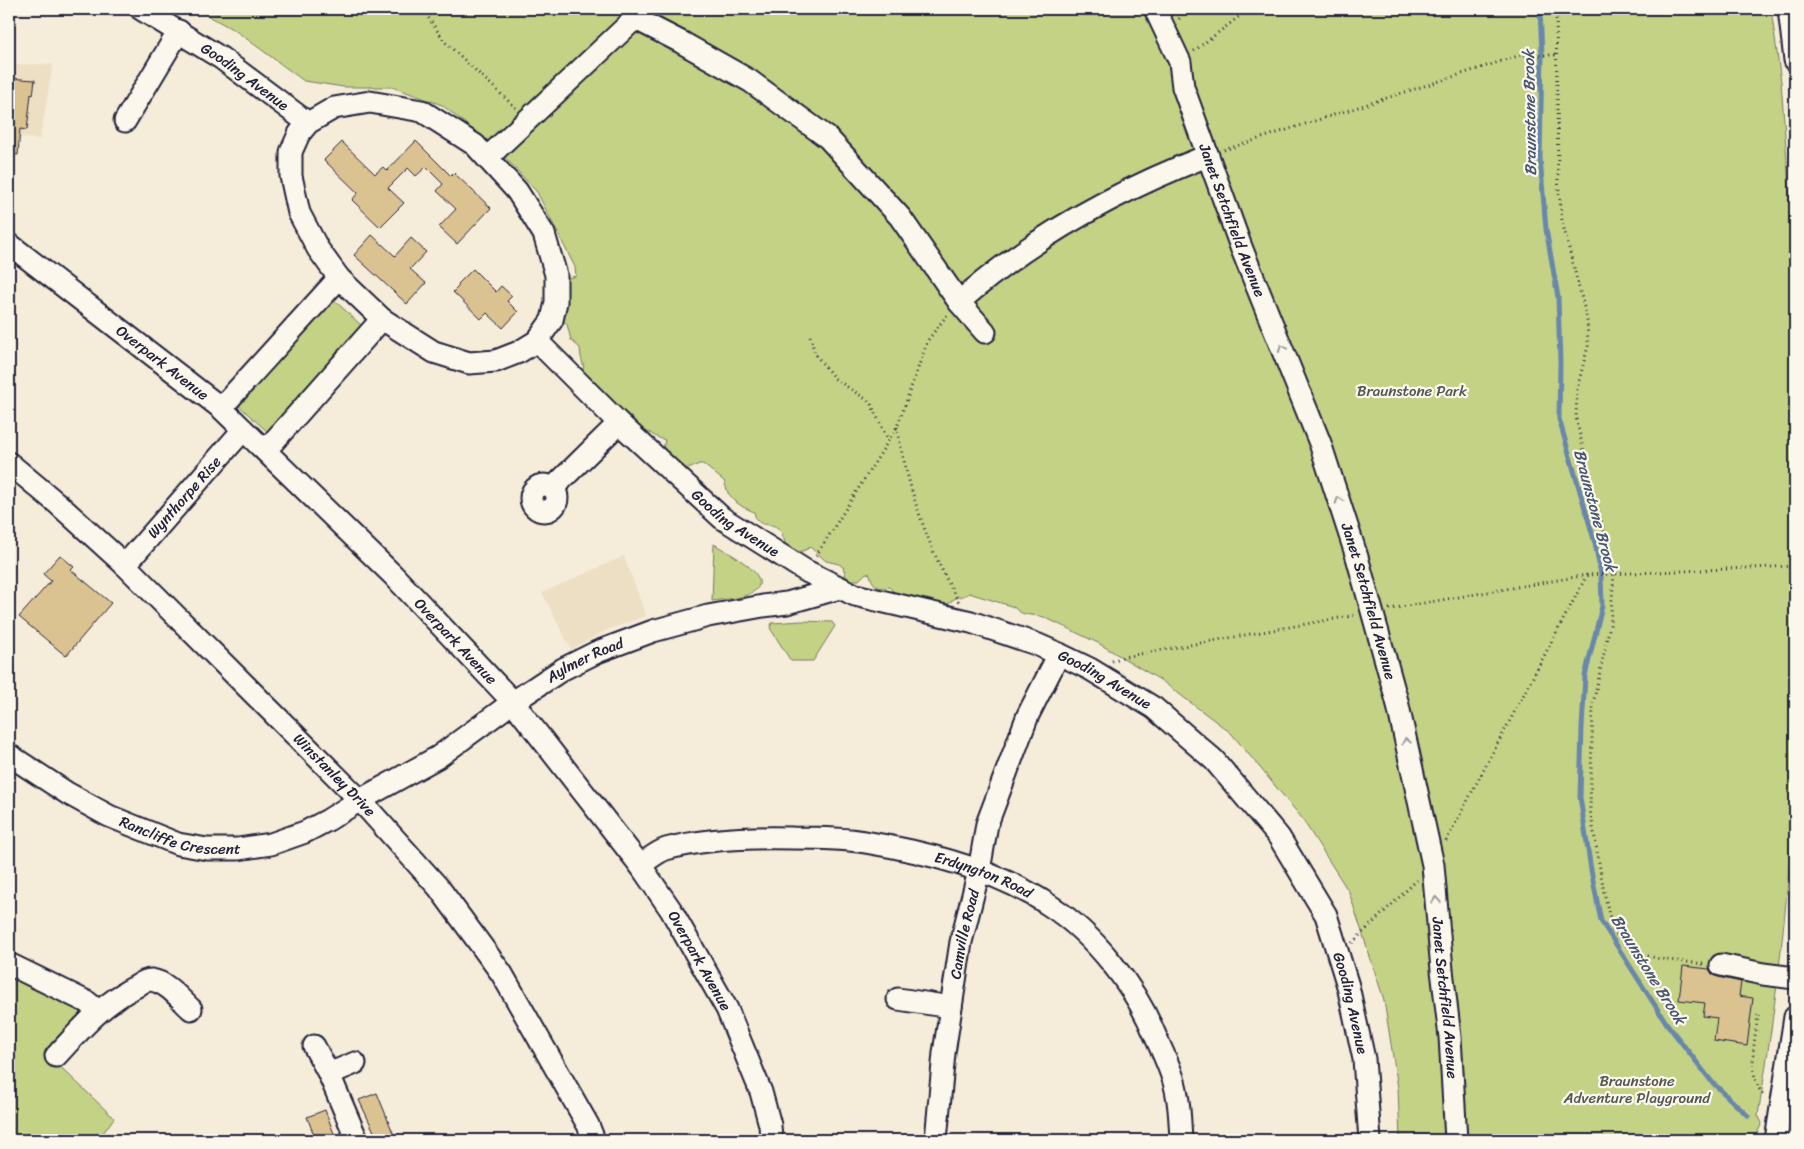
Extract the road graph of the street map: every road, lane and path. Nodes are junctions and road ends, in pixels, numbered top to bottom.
1 (141, 9) edge
2 (432, 9) edge
3 (1156, 9) edge
4 (1249, 9) edge
5 (1556, 9) edge
6 (1789, 9) edge
7 (641, 14) edge
8 (179, 31) junction
9 (1556, 55) junction
10 (1795, 60) edge
11 (1180, 62) junction
12 (529, 120) junction
13 (126, 121) dead end
14 (308, 123) junction
15 (1207, 156) junction
16 (487, 158) junction
17 (9, 244) edge
18 (339, 278) junction
19 (959, 302) junction
20 (382, 319) junction
21 (985, 332) dead end
22 (810, 336) dead end
23 (537, 341) junction
24 (221, 408) junction
25 (620, 424) junction
26 (897, 427) junction
27 (243, 430) junction
28 (888, 440) junction
29 (266, 450) junction
30 (9, 463) edge
31 (553, 488) dead end
32 (125, 565) junction
33 (1795, 566) edge
34 (806, 571) junction
35 (1587, 574) junction
36 (1614, 574) junction
37 (840, 588) junction
38 (1374, 612) junction
39 (972, 622) junction
40 (1059, 654) junction
41 (1090, 669) junction
42 (513, 702) junction
43 (9, 755) edge
44 (360, 800) junction
45 (640, 865) junction
46 (1433, 865) junction
47 (980, 871) junction
48 (1339, 956) junction
49 (9, 964) edge
50 (1721, 965) joint
51 (1795, 978) edge
52 (898, 999) dead end
53 (951, 1007) junction
54 (191, 1009) dead end
55 (98, 1011) junction
56 (1758, 1015) dead end
57 (1795, 1017) edge
58 (314, 1046) dead end
59 (56, 1056) dead end
60 (355, 1063) dead end
61 (329, 1074) junction
62 (1783, 1100) junction
63 (357, 1140) edge
64 (594, 1140) edge
65 (771, 1140) edge
66 (936, 1140) edge
67 (1181, 1140) edge
68 (1370, 1140) edge
69 (1456, 1140) edge
70 (1776, 1140) edge

1 - 8 street, Gooding Avenue
2 - 12 path
3 - 11 street, Janet Setchfield Avenue
4 - 11 path
5 - 9 path
6 - 10 street
7 - 12 street
7 - 19 street
8 - 13 street
8 - 14 street, Gooding Avenue
9 - 15 path
9 - 36 path
11 - 15 street, Janet Setchfield Avenue
12 - 16 street
14 - 16 street
14 - 18 street
15 - 19 street
38 -> 15 street, Janet Setchfield Avenue
16 - 23 street
17 - 24 street, Overpark Avenue
18 - 20 street
18 - 24 street
19 - 21 street
19 - 26 path
20 - 23 street
20 - 29 street
22 - 28 path
23 - 25 street, Gooding Avenue
24 - 27 street, Overpark Avenue
25 - 31 street
25 - 34 street, Gooding Avenue
26 - 28 path
26 - 39 path
27 - 29 street, Overpark Avenue
27 - 32 street, Wynthorpe Rise
28 - 34 path
29 - 42 street, Overpark Avenue
30 - 32 street, Winstanley Drive
32 - 44 street, Winstanley Drive
33 - 36 path
34 - 37 street, Gooding Avenue
35 - 36 path
35 - 38 path
35 - 46 path
36 - 50 path
37 - 39 street, Gooding Avenue
37 - 42 street, Aylmer Road
38 - 41 path
46 -> 38 street, Janet Setchfield Avenue
39 - 40 street, Gooding Avenue
40 - 41 street, Gooding Avenue
40 - 47 street, Camville Road
41 - 48 street, Gooding Avenue
42 - 44 street, Aylmer Road
42 - 45 street, Overpark Avenue
43 - 44 street, Rancliffe Crescent
44 - 64 street, Winstanley Drive
45 - 47 street, Erdyngton Road
45 - 65 street, Overpark Avenue
46 - 48 path
69 -> 46 street, Janet Setchfield Avenue
47 - 53 street, Camville Road
47 - 67 street, Erdyngton Road
48 - 68 street, Gooding Avenue
49 - 55 street
50 - 51 street
52 - 53 street
53 - 66 street, Camville Road
54 - 55 street
55 - 59 street
56 - 62 path
57 - 62 street
58 - 61 street
60 - 61 street
61 - 63 street
62 - 70 street

